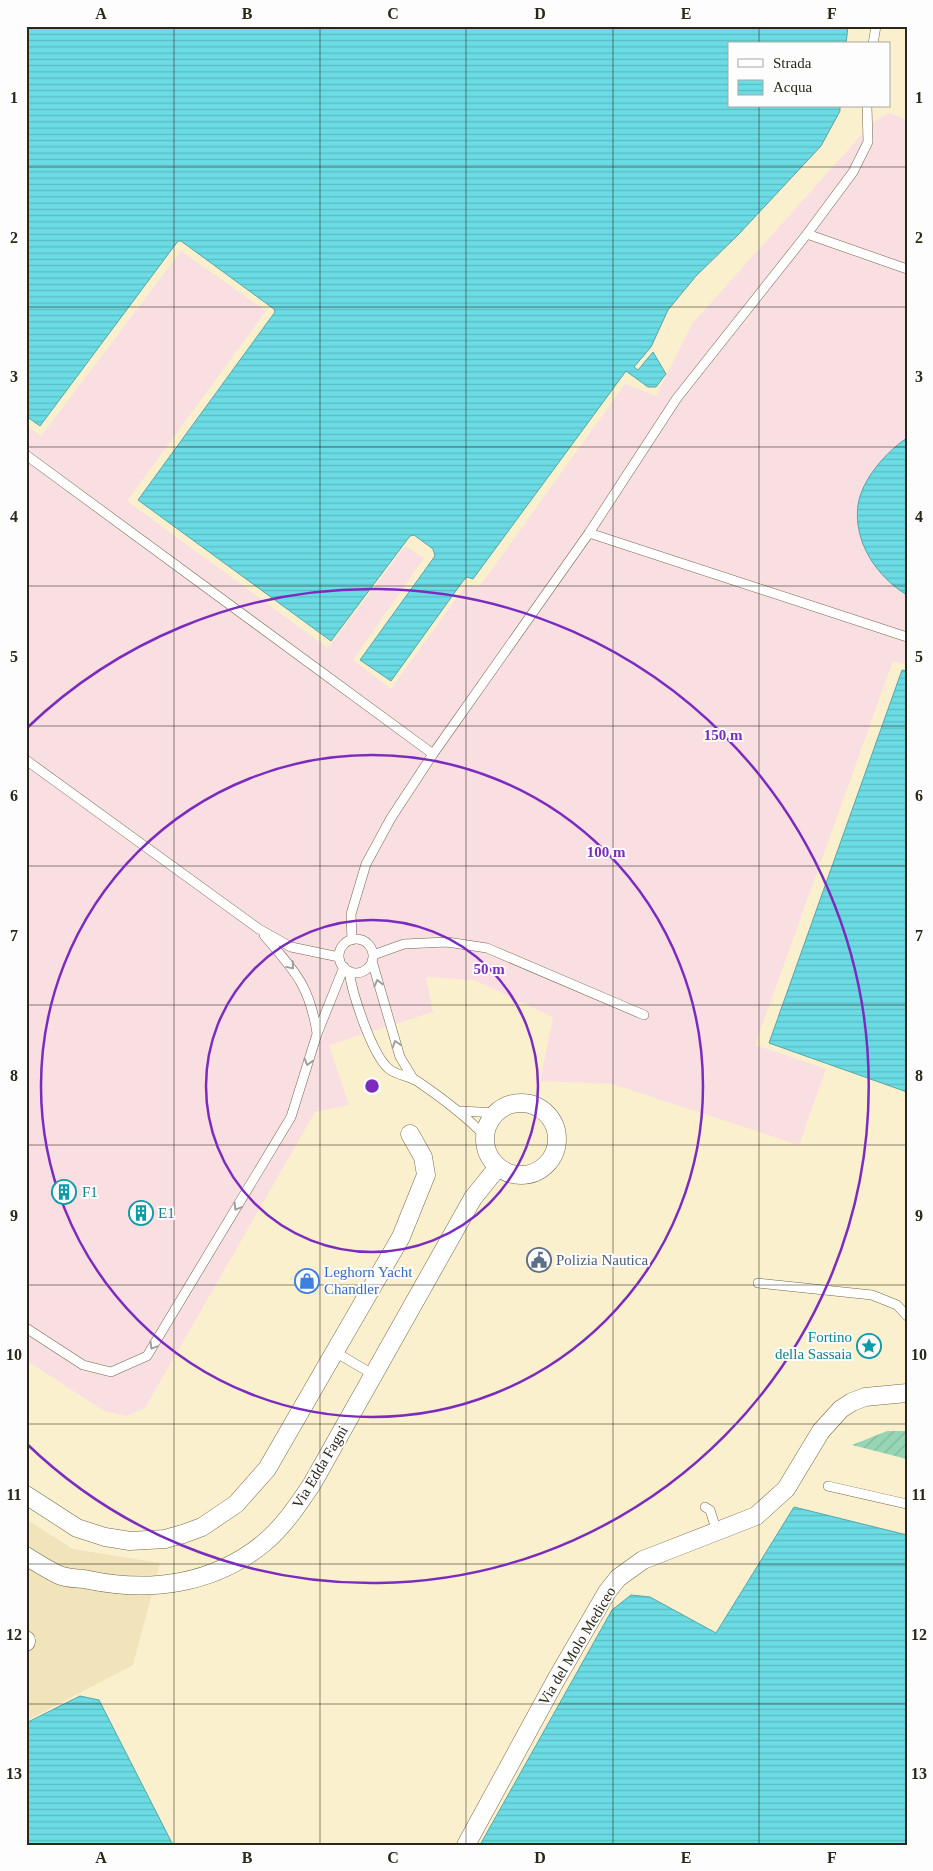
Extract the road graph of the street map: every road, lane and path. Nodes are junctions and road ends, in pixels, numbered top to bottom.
1 (876, 26) edge
2 (872, 42) edge
3 (867, 108) edge
4 (807, 234) junction
5 (907, 269) edge
6 (26, 455) edge
7 (590, 533) junction
8 (907, 637) edge
9 (433, 754) junction
10 (26, 760) edge
11 (259, 929) junction
12 (352, 940) junction
13 (339, 957) junction
14 (372, 958) junction
15 (346, 969) junction
16 (644, 1015) dead end
17 (317, 1034) junction
18 (414, 1080) junction
19 (461, 1111) junction
20 (496, 1112) junction
21 (410, 1134) dead end
22 (485, 1136) junction
23 (498, 1167) junction
24 (758, 1283) dead end
25 (907, 1316) edge
26 (26, 1328) edge
27 (335, 1352) junction
28 (374, 1375) junction
29 (907, 1393) edge
30 (828, 1486) dead end
31 (26, 1495) edge
32 (907, 1504) edge
33 (705, 1507) dead end
34 (717, 1532) junction
35 (26, 1556) edge
36 (466, 1845) edge

1 - 2 lane
3 - 4 lane
4 - 5 lane
4 - 7 lane
6 - 9 lane
7 - 8 lane
7 - 9 lane
9 - 12 lane
10 - 11 lane
11 - 13 lane
11 -> 17 lane
12 - 13 lane
12 - 14 lane
13 - 15 lane
14 - 15 lane
14 - 16 lane
18 -> 14 lane
15 - 17 lane
15 - 18 lane
17 -> 26 lane
18 - 19 lane
19 - 20 lane
19 - 22 lane
20 - 22 street
20 - 23 street
21 - 27 street
22 - 23 street
23 - 28 street, Via Edda Fagni
24 - 25 lane
27 - 28 lane
27 - 31 street
28 - 35 street, Via Edda Fagni
29 - 34 street, Via del Molo Mediceo
30 - 32 lane
33 - 34 lane
34 - 36 street, Via del Molo Mediceo

